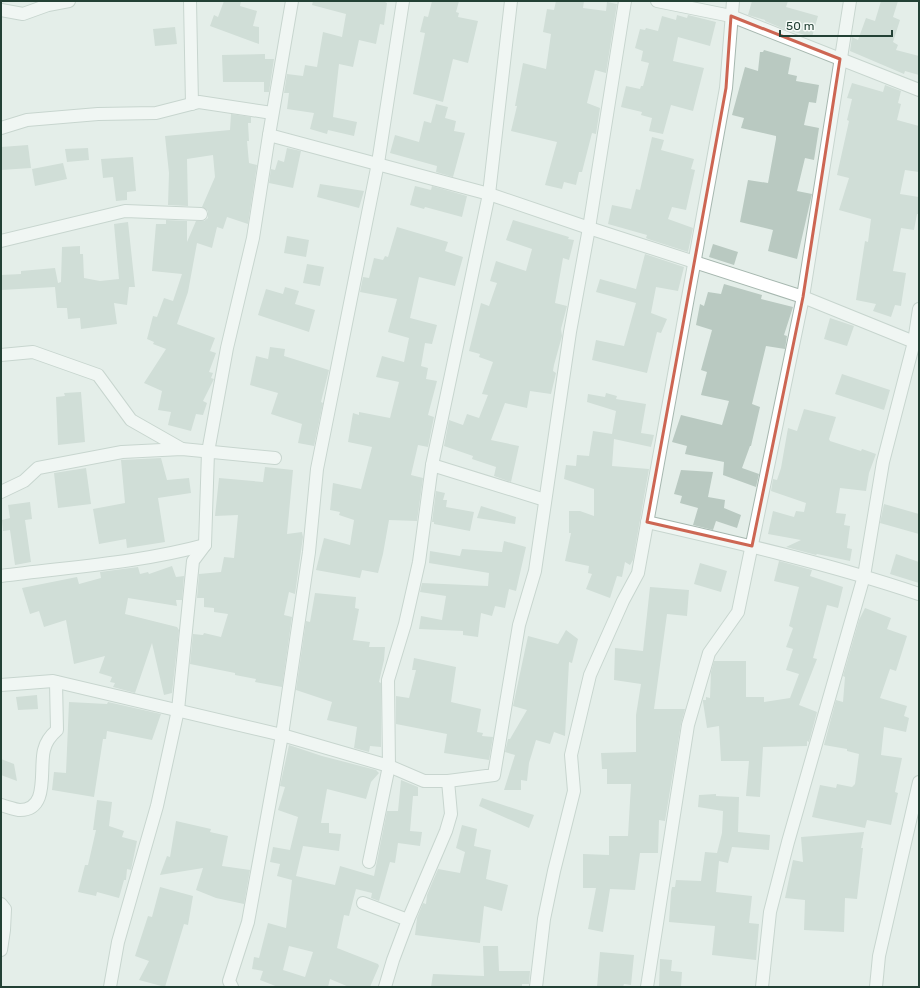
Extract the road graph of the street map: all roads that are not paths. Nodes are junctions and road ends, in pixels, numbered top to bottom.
1 (69, 1) edge
2 (190, 1) edge
3 (292, 1) edge
4 (403, 1) edge
5 (511, 1) edge
6 (625, 1) edge
7 (657, 1) edge
8 (733, 1) edge
9 (850, 1) edge
10 (1, 10) edge
11 (731, 16) junction
12 (840, 59) junction
13 (919, 90) edge
14 (192, 104) junction
15 (272, 113) junction
16 (1, 128) edge
17 (269, 135) junction
18 (378, 163) junction
19 (490, 194) junction
20 (201, 214) dead end
21 (589, 228) junction
22 (1, 241) edge
23 (694, 262) junction
24 (804, 297) junction
25 (919, 309) edge
26 (916, 343) edge
27 (1, 355) edge
28 (182, 449) junction
29 (208, 452) junction
30 (275, 458) dead end
31 (432, 465) junction
32 (1, 492) edge
33 (545, 500) junction
34 (647, 522) junction
35 (205, 545) junction
36 (752, 546) junction
37 (1, 576) edge
38 (864, 576) junction
39 (919, 594) edge
40 (56, 682) junction
41 (1, 685) edge
42 (178, 710) junction
43 (282, 735) junction
44 (389, 766) junction
45 (448, 781) junction
46 (919, 782) edge
47 (1, 805) edge
48 (369, 862) dead end
49 (363, 903) dead end
50 (2, 907) edge
51 (408, 920) junction
52 (1, 950) edge
53 (110, 987) edge
54 (232, 987) edge
55 (385, 987) edge
56 (536, 987) edge
57 (647, 987) edge
58 (762, 987) edge
59 (876, 987) edge

1 - 10 street
2 - 14 street
3 - 15 street
4 - 18 street
5 - 19 street
6 - 21 street
7 - 11 street
8 - 11 street
9 - 12 street
11 - 12 street
11 - 23 street
12 - 13 street
12 - 24 street
14 - 15 street
14 - 16 street
15 - 17 street
17 - 18 street
17 - 29 street
18 - 19 street
18 - 43 street
19 - 21 street
19 - 31 street
20 - 22 street
21 - 23 street
21 - 33 street
23 - 24 street
23 - 34 street
24 - 26 street
24 - 36 street
25 - 26 street
26 - 38 street
27 - 28 street
28 - 29 street
28 - 32 street
29 - 30 street
29 - 35 street
31 - 33 street
31 - 44 street
33 - 45 street
34 - 36 street
34 - 56 street
35 - 37 street
35 - 42 street
36 - 38 street
36 - 57 street
38 - 39 street
38 - 58 street
40 - 41 street
40 - 42 street
40 - 47 street
42 - 43 street
42 - 53 street
43 - 44 street
43 - 54 street
44 - 45 street
44 - 48 street
45 - 51 street
46 - 59 street
49 - 51 street
50 - 52 street
51 - 55 street

